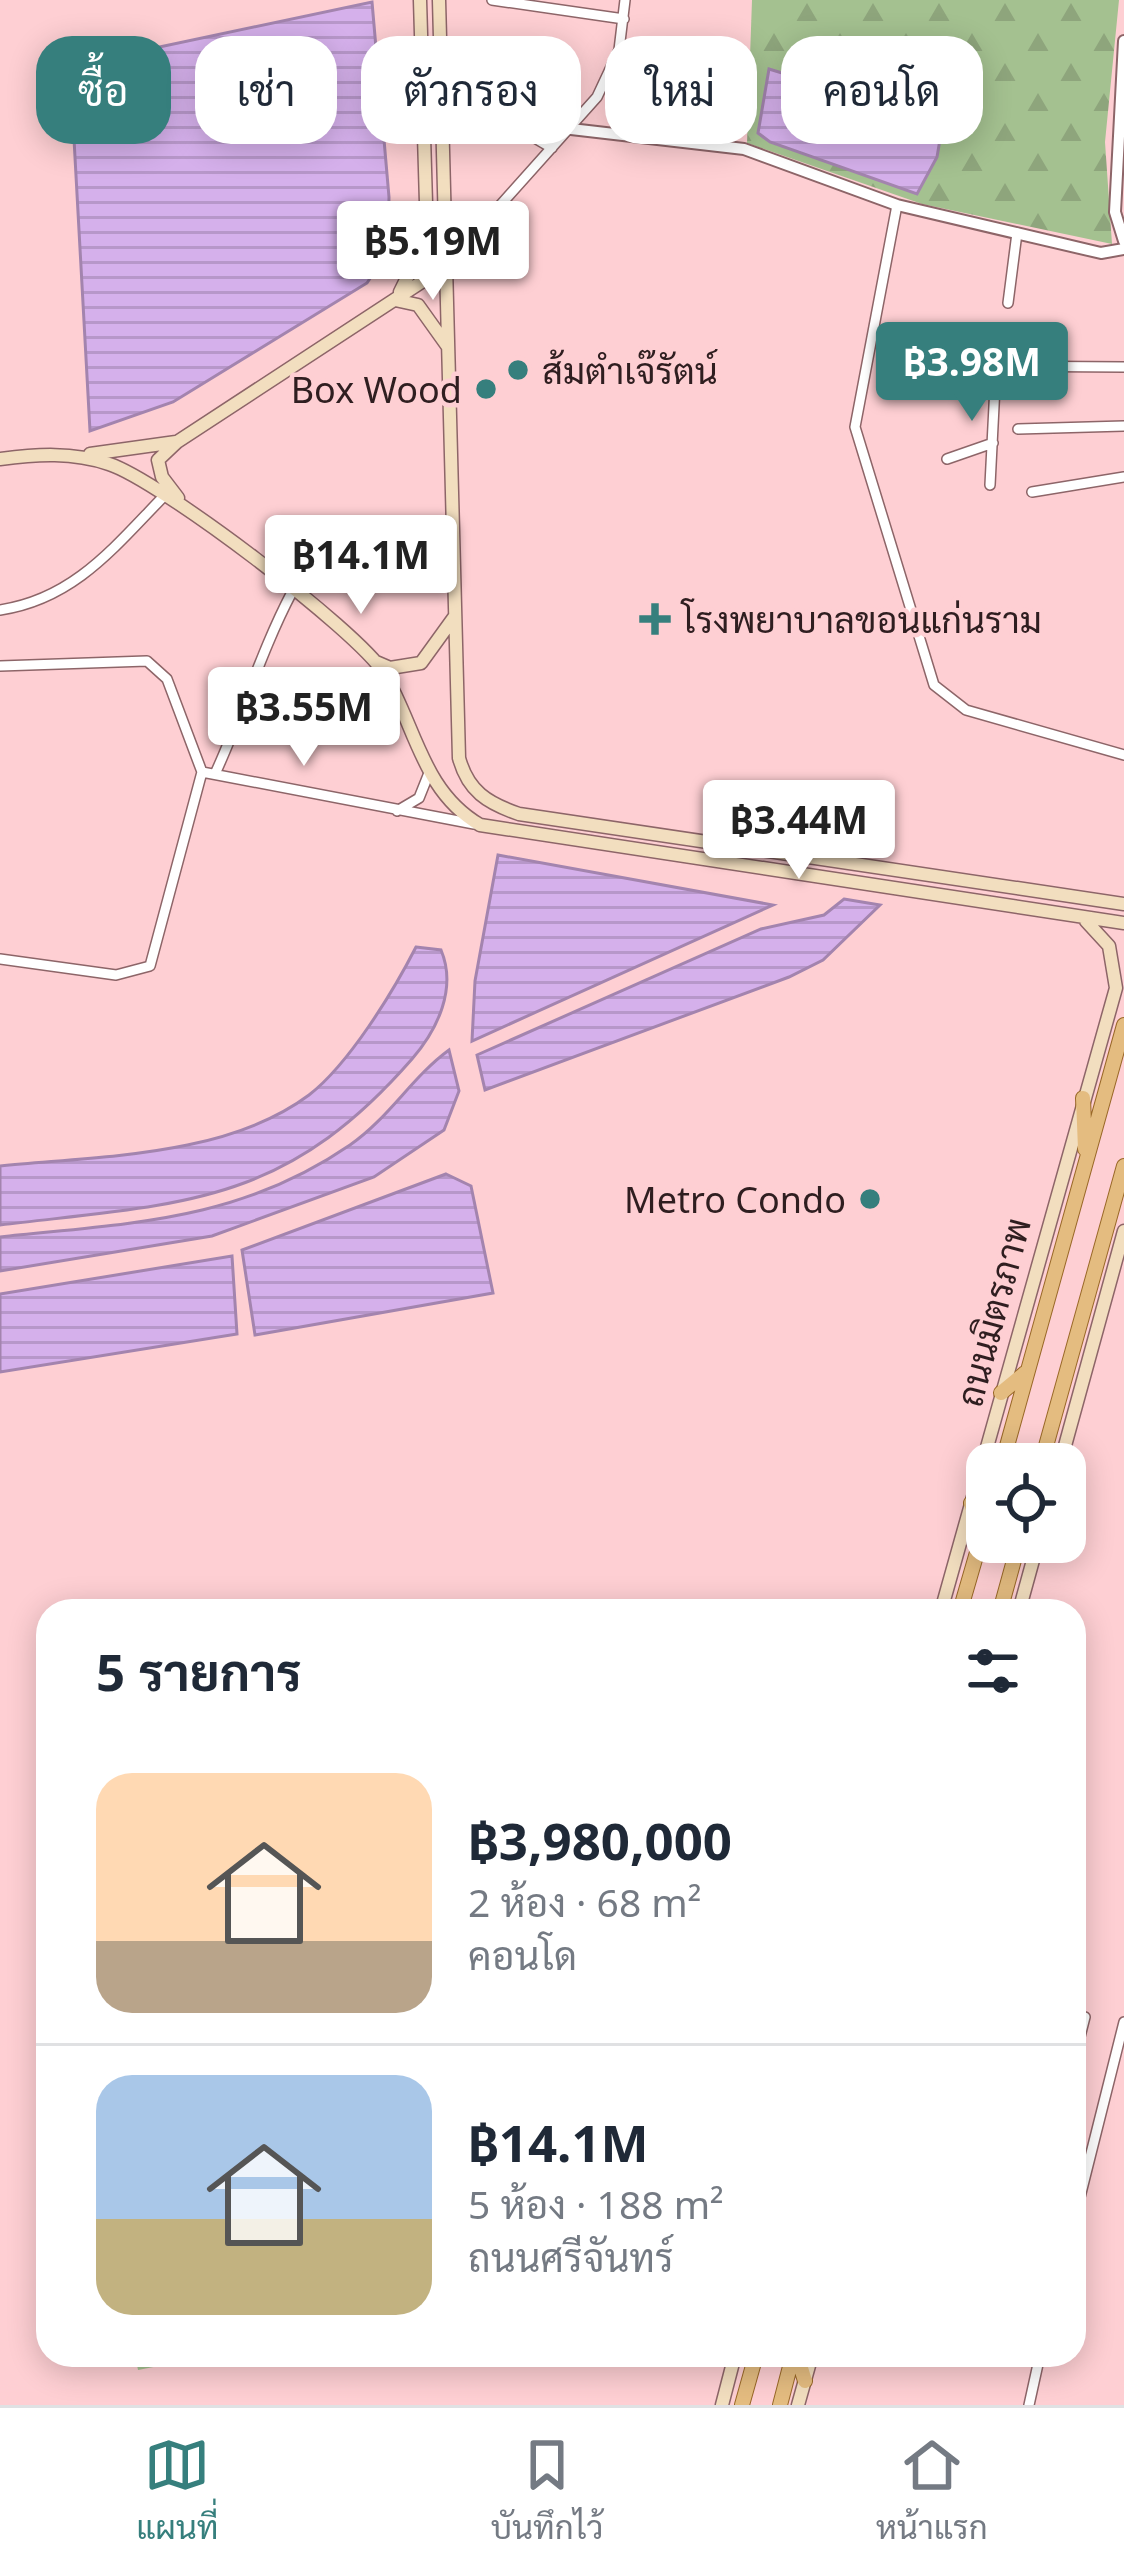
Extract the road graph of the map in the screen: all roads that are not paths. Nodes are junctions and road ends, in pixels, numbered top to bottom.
1 (420, 0) edge
2 (439, 0) edge
3 (492, 0) edge
4 (626, 0) edge
5 (533, 1) edge
6 (624, 19) junction
7 (421, 36) edge
8 (440, 36) edge
9 (1124, 41) edge
10 (1122, 84) edge
11 (581, 117) edge
12 (581, 130) edge
13 (424, 144) edge
14 (443, 144) edge
15 (545, 144) edge
16 (556, 144) edge
17 (552, 148) junction
18 (1120, 198) edge
19 (897, 205) junction
20 (445, 226) junction
21 (1017, 233) junction
22 (474, 238) junction
23 (1124, 245) edge
24 (446, 266) junction
25 (394, 300) junction
26 (1007, 303) dead end
27 (448, 346) junction
28 (972, 366) dead end
29 (996, 366) junction
30 (1124, 367) edge
31 (1124, 426) edge
32 (1018, 429) dead end
33 (177, 442) junction
34 (993, 443) junction
35 (77, 455) junction
36 (0, 459) edge
37 (947, 459) dead end
38 (1124, 477) edge
39 (990, 484) dead end
40 (1032, 492) dead end
41 (166, 494) junction
42 (183, 503) junction
43 (292, 592) junction
44 (0, 610) edge
45 (455, 615) junction
46 (375, 661) junction
47 (0, 666) edge
48 (1124, 755) edge
49 (202, 772) junction
50 (429, 773) junction
51 (214, 774) junction
52 (397, 811) junction
53 (480, 825) junction
54 (1124, 901) edge
55 (1084, 919) junction
56 (1124, 923) edge
57 (0, 959) edge
58 (1124, 963) edge
59 (1116, 988) junction
60 (1124, 1025) edge
61 (1084, 1097) junction
62 (1123, 1171) edge
63 (1085, 1172) junction
64 (1124, 1231) edge
65 (1027, 1372) junction
66 (1001, 1393) junction
67 (987, 1443) edge
68 (1008, 1443) edge
69 (1047, 1443) edge
70 (1066, 1443) edge
71 (966, 1521) edge
72 (974, 1563) edge
73 (1013, 1563) edge
74 (1030, 1563) edge
75 (944, 1599) edge
76 (964, 1599) edge
77 (1003, 1599) edge
78 (1022, 1599) edge
79 (1124, 2022) edge
80 (1086, 2173) edge
81 (732, 2367) edge
82 (753, 2367) edge
83 (791, 2367) edge
84 (800, 2367) edge
85 (809, 2367) edge
86 (1037, 2367) edge
87 (805, 2381) junction
88 (722, 2405) edge
89 (742, 2405) edge
90 (779, 2405) edge
91 (798, 2405) edge
92 (1029, 2405) edge

1 - 7 main road
2 - 8 main road
3 - 5 street
4 - 6 street
5 - 6 street
6 - 11 street
9 - 10 street
10 - 18 street
12 - 19 street
13 - 25 main road
14 - 20 main road
15 - 17 street
16 - 17 street
17 - 22 street
18 - 23 street
19 - 21 street
19 - 48 street
20 - 22 street
20 - 24 main road
21 - 23 street
21 - 26 street
22 - 24 street
24 - 25 main road
24 - 27 main road
25 - 27 main road
25 - 33 main road
27 - 45 main road
28 - 29 street
29 - 30 street
29 - 34 street
31 - 32 street
33 - 35 main road
33 - 42 main road
34 - 37 street
34 - 39 street
35 - 36 main road
35 - 41 main road
38 - 40 street
41 - 42 main road
41 - 44 street
42 - 43 main road
43 - 46 main road
43 - 51 street
45 - 46 main road
45 - 54 main road
46 - 50 main road
47 - 49 street
49 - 51 street
49 - 57 street
50 - 52 street
50 - 53 main road
51 - 52 street
52 - 53 street
53 - 55 main road
55 - 56 main road
55 - 59 main road
58 - 59 main road, ถนนมิตรภาพ
59 - 61 main road, ถนนมิตรภาพ
60 - 63 main road, ถนนมิตรภาพ
61 - 63 main road
61 - 66 main road, ถนนมิตรภาพ
62 - 69 main road
63 - 65 main road, ถนนมิตรภาพ
64 - 70 main road
65 - 66 main road
65 - 68 main road, ถนนมิตรภาพ
66 - 67 main road, ถนนมิตรภาพ
71 - 75 main road, ถนนมิตรภาพ
72 - 76 main road
73 - 77 main road
74 - 78 main road
79 - 80 street
81 - 88 main road
82 - 89 main road
83 - 90 main road
84 - 87 main road
85 - 87 main road
86 - 92 street
87 - 91 main road

